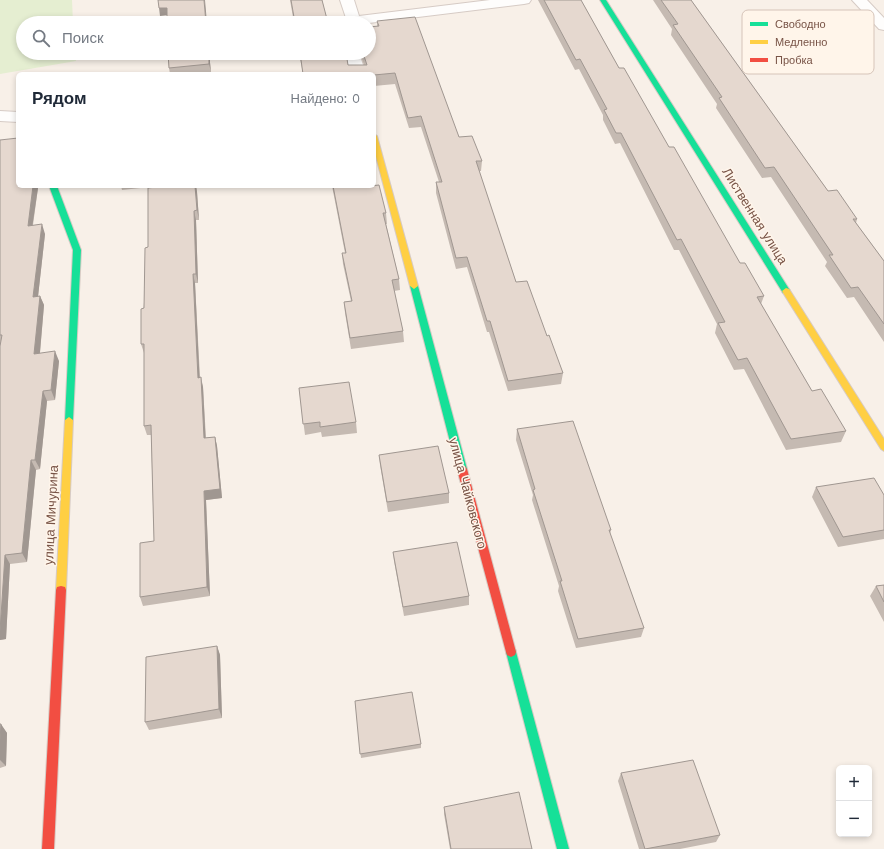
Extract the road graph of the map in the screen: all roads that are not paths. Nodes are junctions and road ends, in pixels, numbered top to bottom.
1 (347, 0) edge
2 (524, 0) edge
3 (603, 0) edge
4 (859, 0) edge
5 (869, 10) edge
6 (346, 16) edge
7 (874, 16) edge
8 (376, 18) edge
9 (884, 26) edge
10 (354, 60) edge
11 (357, 72) edge
12 (0, 116) edge
13 (16, 117) edge
14 (376, 144) edge
15 (54, 188) edge
16 (884, 447) edge
17 (48, 849) edge
18 (563, 849) edge

1 - 6 street
2 - 8 street
3 - 16 street, Лиственная улица
4 - 5 street
7 - 9 street
10 - 11 street
12 - 13 street
14 - 18 street, улица Чайковского
15 - 17 street, улица Мичурина

